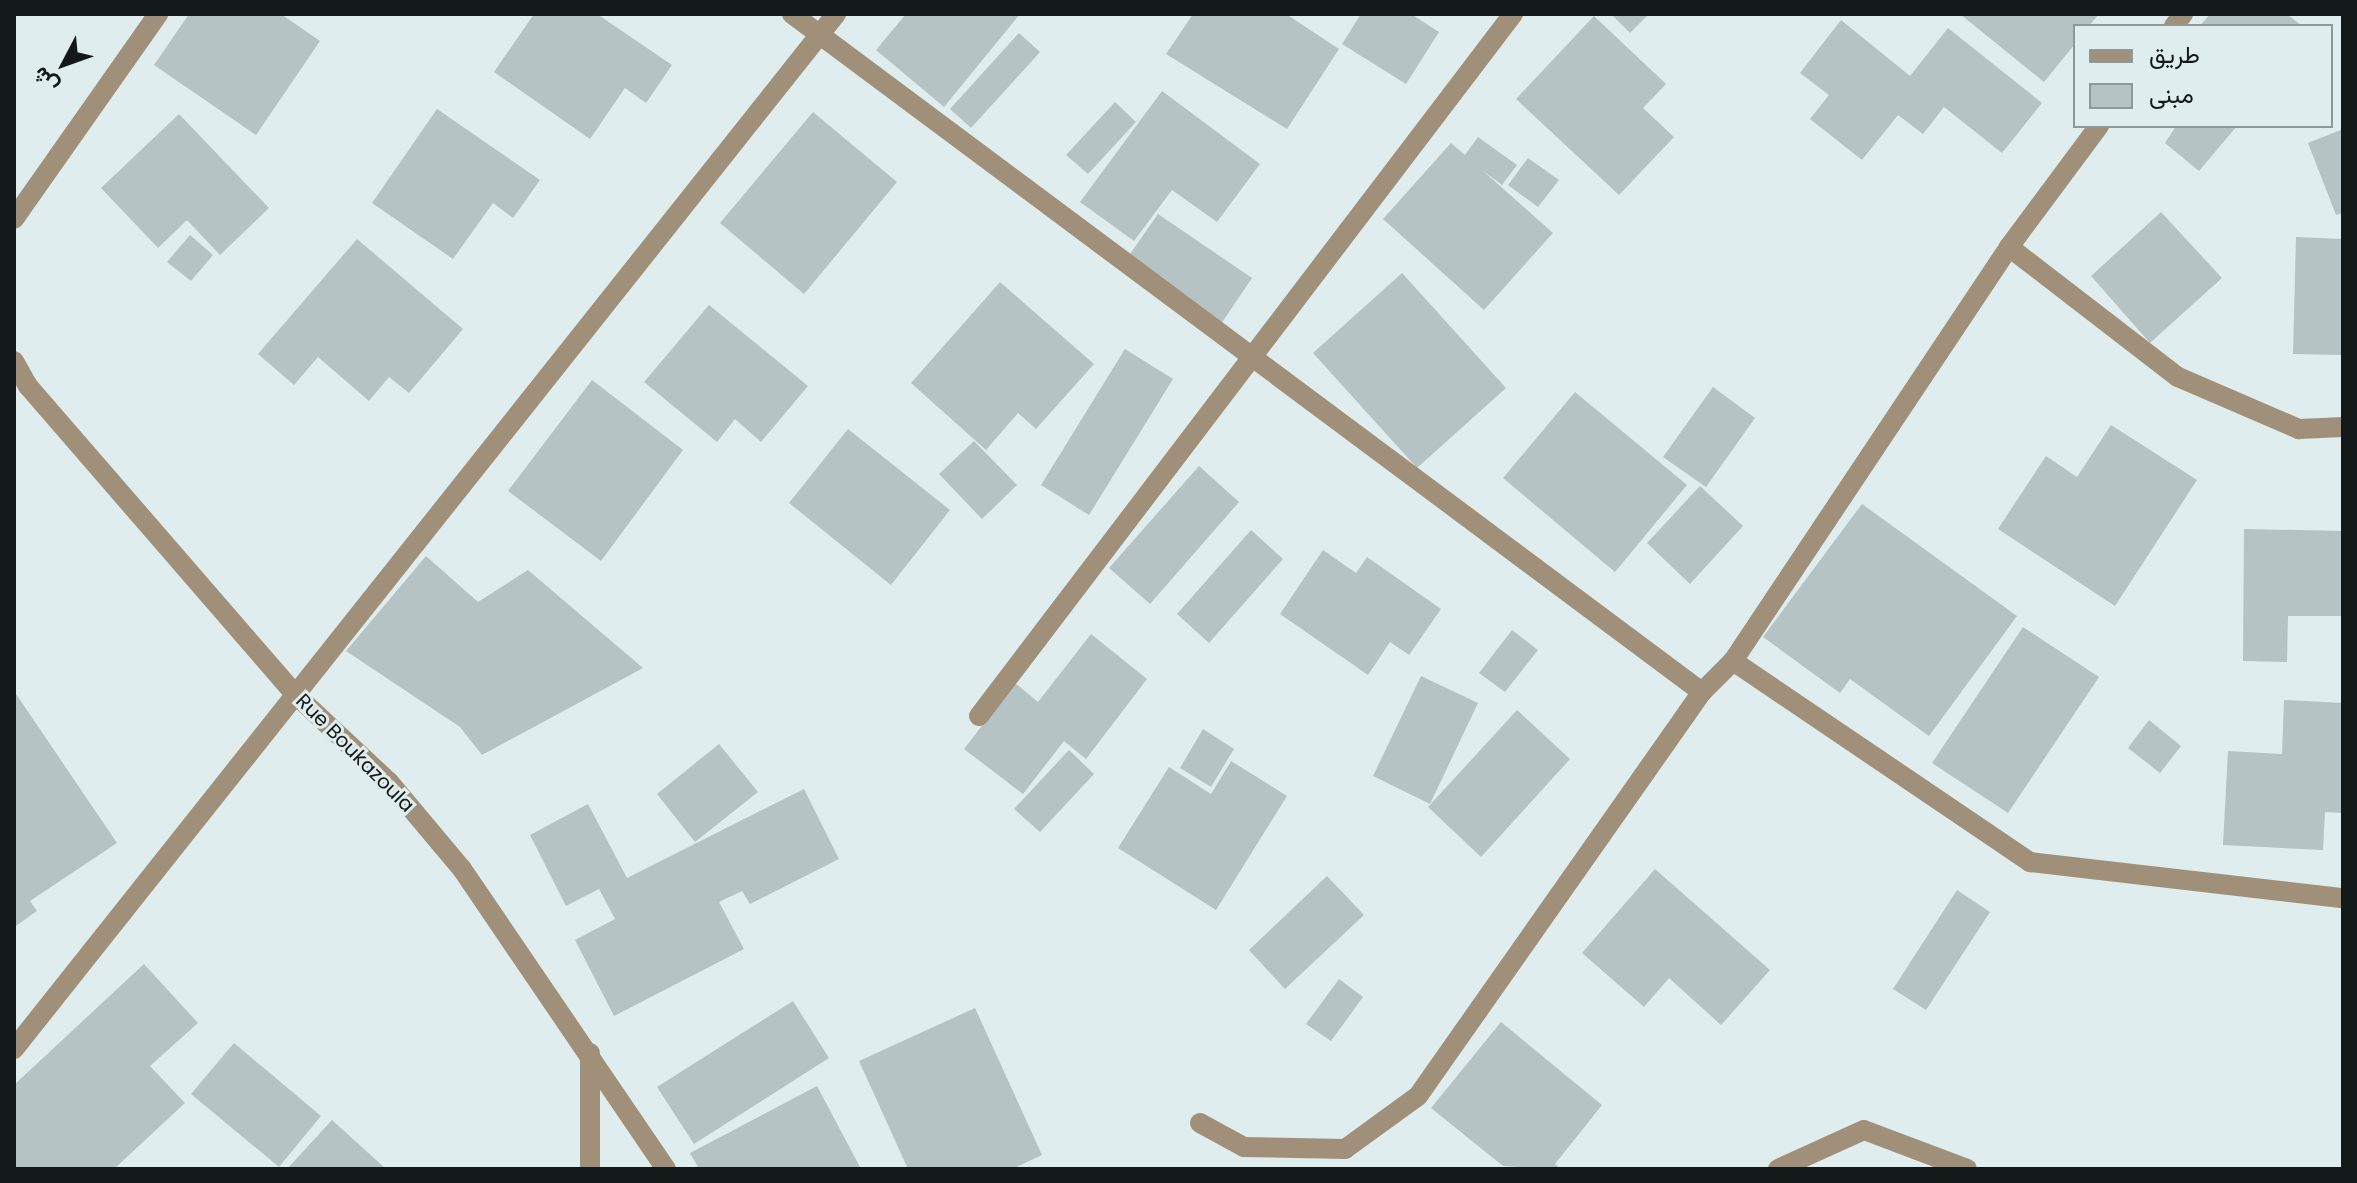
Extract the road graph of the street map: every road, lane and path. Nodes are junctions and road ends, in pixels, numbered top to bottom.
1 (158, 14) edge
2 (792, 14) edge
3 (836, 14) edge
4 (1513, 14) edge
5 (821, 35) junction
6 (2098, 128) edge
7 (14, 219) edge
8 (2009, 247) junction
9 (1253, 357) junction
10 (14, 361) edge
11 (2343, 427) edge
12 (1733, 661) junction
13 (1702, 692) junction
14 (297, 696) junction
15 (979, 716) dead end
16 (2343, 898) edge
17 (14, 1049) edge
18 (590, 1052) junction
19 (1200, 1123) dead end
20 (590, 1169) edge
21 (666, 1169) edge
22 (1778, 1169) edge
23 (1967, 1169) edge

1 - 7 street
2 - 5 street
3 - 5 street
4 - 9 street
5 - 9 street
5 - 14 street
6 - 8 street
8 - 11 street
8 - 12 street
9 - 13 street
9 - 15 street
10 - 14 street, Rue Boukazoula
12 - 13 street
12 - 16 street
13 - 19 street
14 - 17 street
14 - 18 street, Rue Boukazoula
18 - 20 street
18 - 21 street, Rue Boukazoula
22 - 23 street

